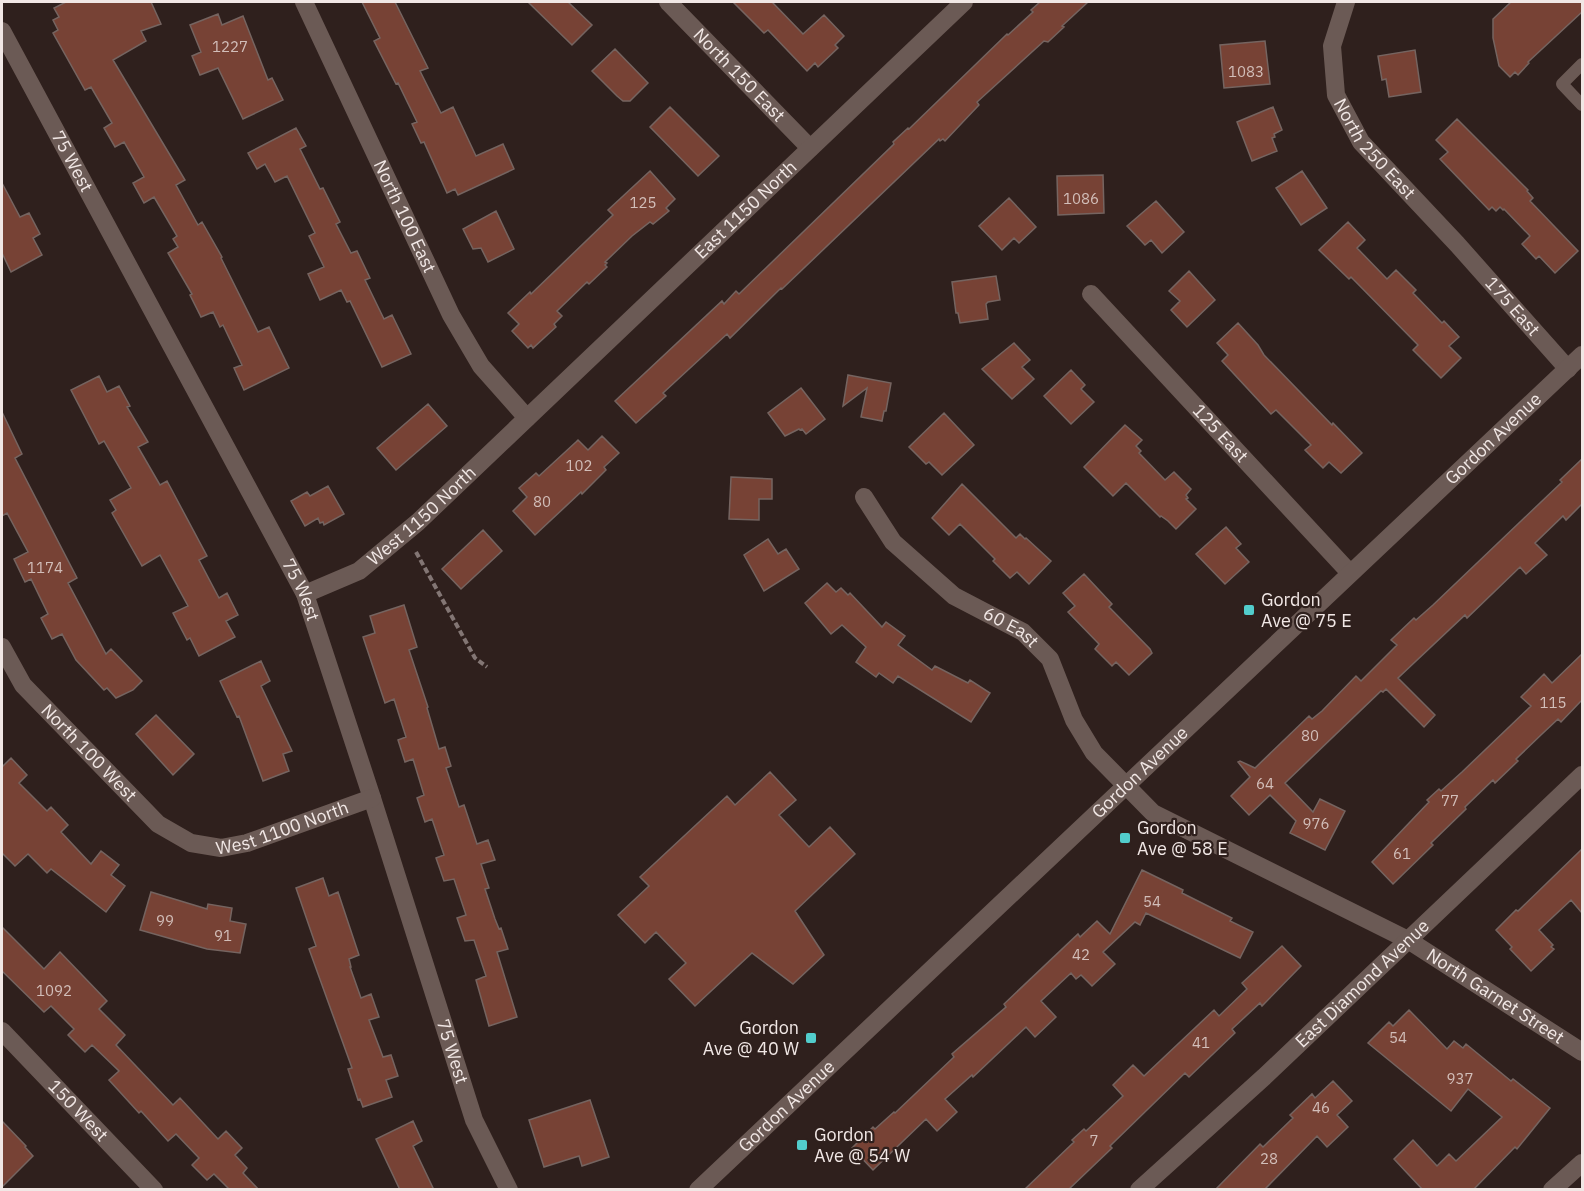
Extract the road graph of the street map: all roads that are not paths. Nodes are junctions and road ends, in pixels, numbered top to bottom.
1 (304, 2) edge
2 (668, 2) edge
3 (964, 2) edge
4 (1346, 2) edge
5 (2, 31) edge
6 (1582, 64) edge
7 (1582, 105) edge
8 (810, 148) junction
9 (1458, 244) joint
10 (1090, 294) dead end
11 (1582, 355) edge
12 (1568, 369) junction
13 (527, 418) junction
14 (864, 497) dead end
15 (1350, 573) junction
16 (305, 594) junction
17 (2, 647) edge
18 (1582, 775) edge
19 (1125, 786) junction
20 (372, 798) junction
21 (191, 843) joint
22 (1408, 940) junction
23 (2, 1031) edge
24 (1582, 1052) edge
25 (1582, 1162) edge
26 (154, 1190) edge
27 (509, 1190) edge
28 (698, 1190) edge
29 (1139, 1190) edge
30 (1552, 1190) edge

1 - 13 street, North 100 East
2 - 8 street, North 150 East
3 - 8 street, East 1150 North
4 - 9 street, North 250 East
5 - 16 street, 75 West
6 - 7 lane
8 - 13 street, East 1150 North
9 - 12 street, 175 East
10 - 15 street, 125 East
11 - 12 street, Gordon Avenue
12 - 15 street, Gordon Avenue
13 - 16 street, West 1150 North
14 - 19 street, 60 East
15 - 19 street, Gordon Avenue
16 - 20 street, 75 West
17 - 21 street, North 100 West
18 - 22 street, East Diamond Avenue
19 - 22 street, North Garnet Street
19 - 28 street, Gordon Avenue
20 - 21 street, West 1100 North
20 - 27 street, 75 West
22 - 24 street, North Garnet Street
22 - 29 street, East Diamond Avenue
23 - 26 street, 150 West
25 - 30 street

